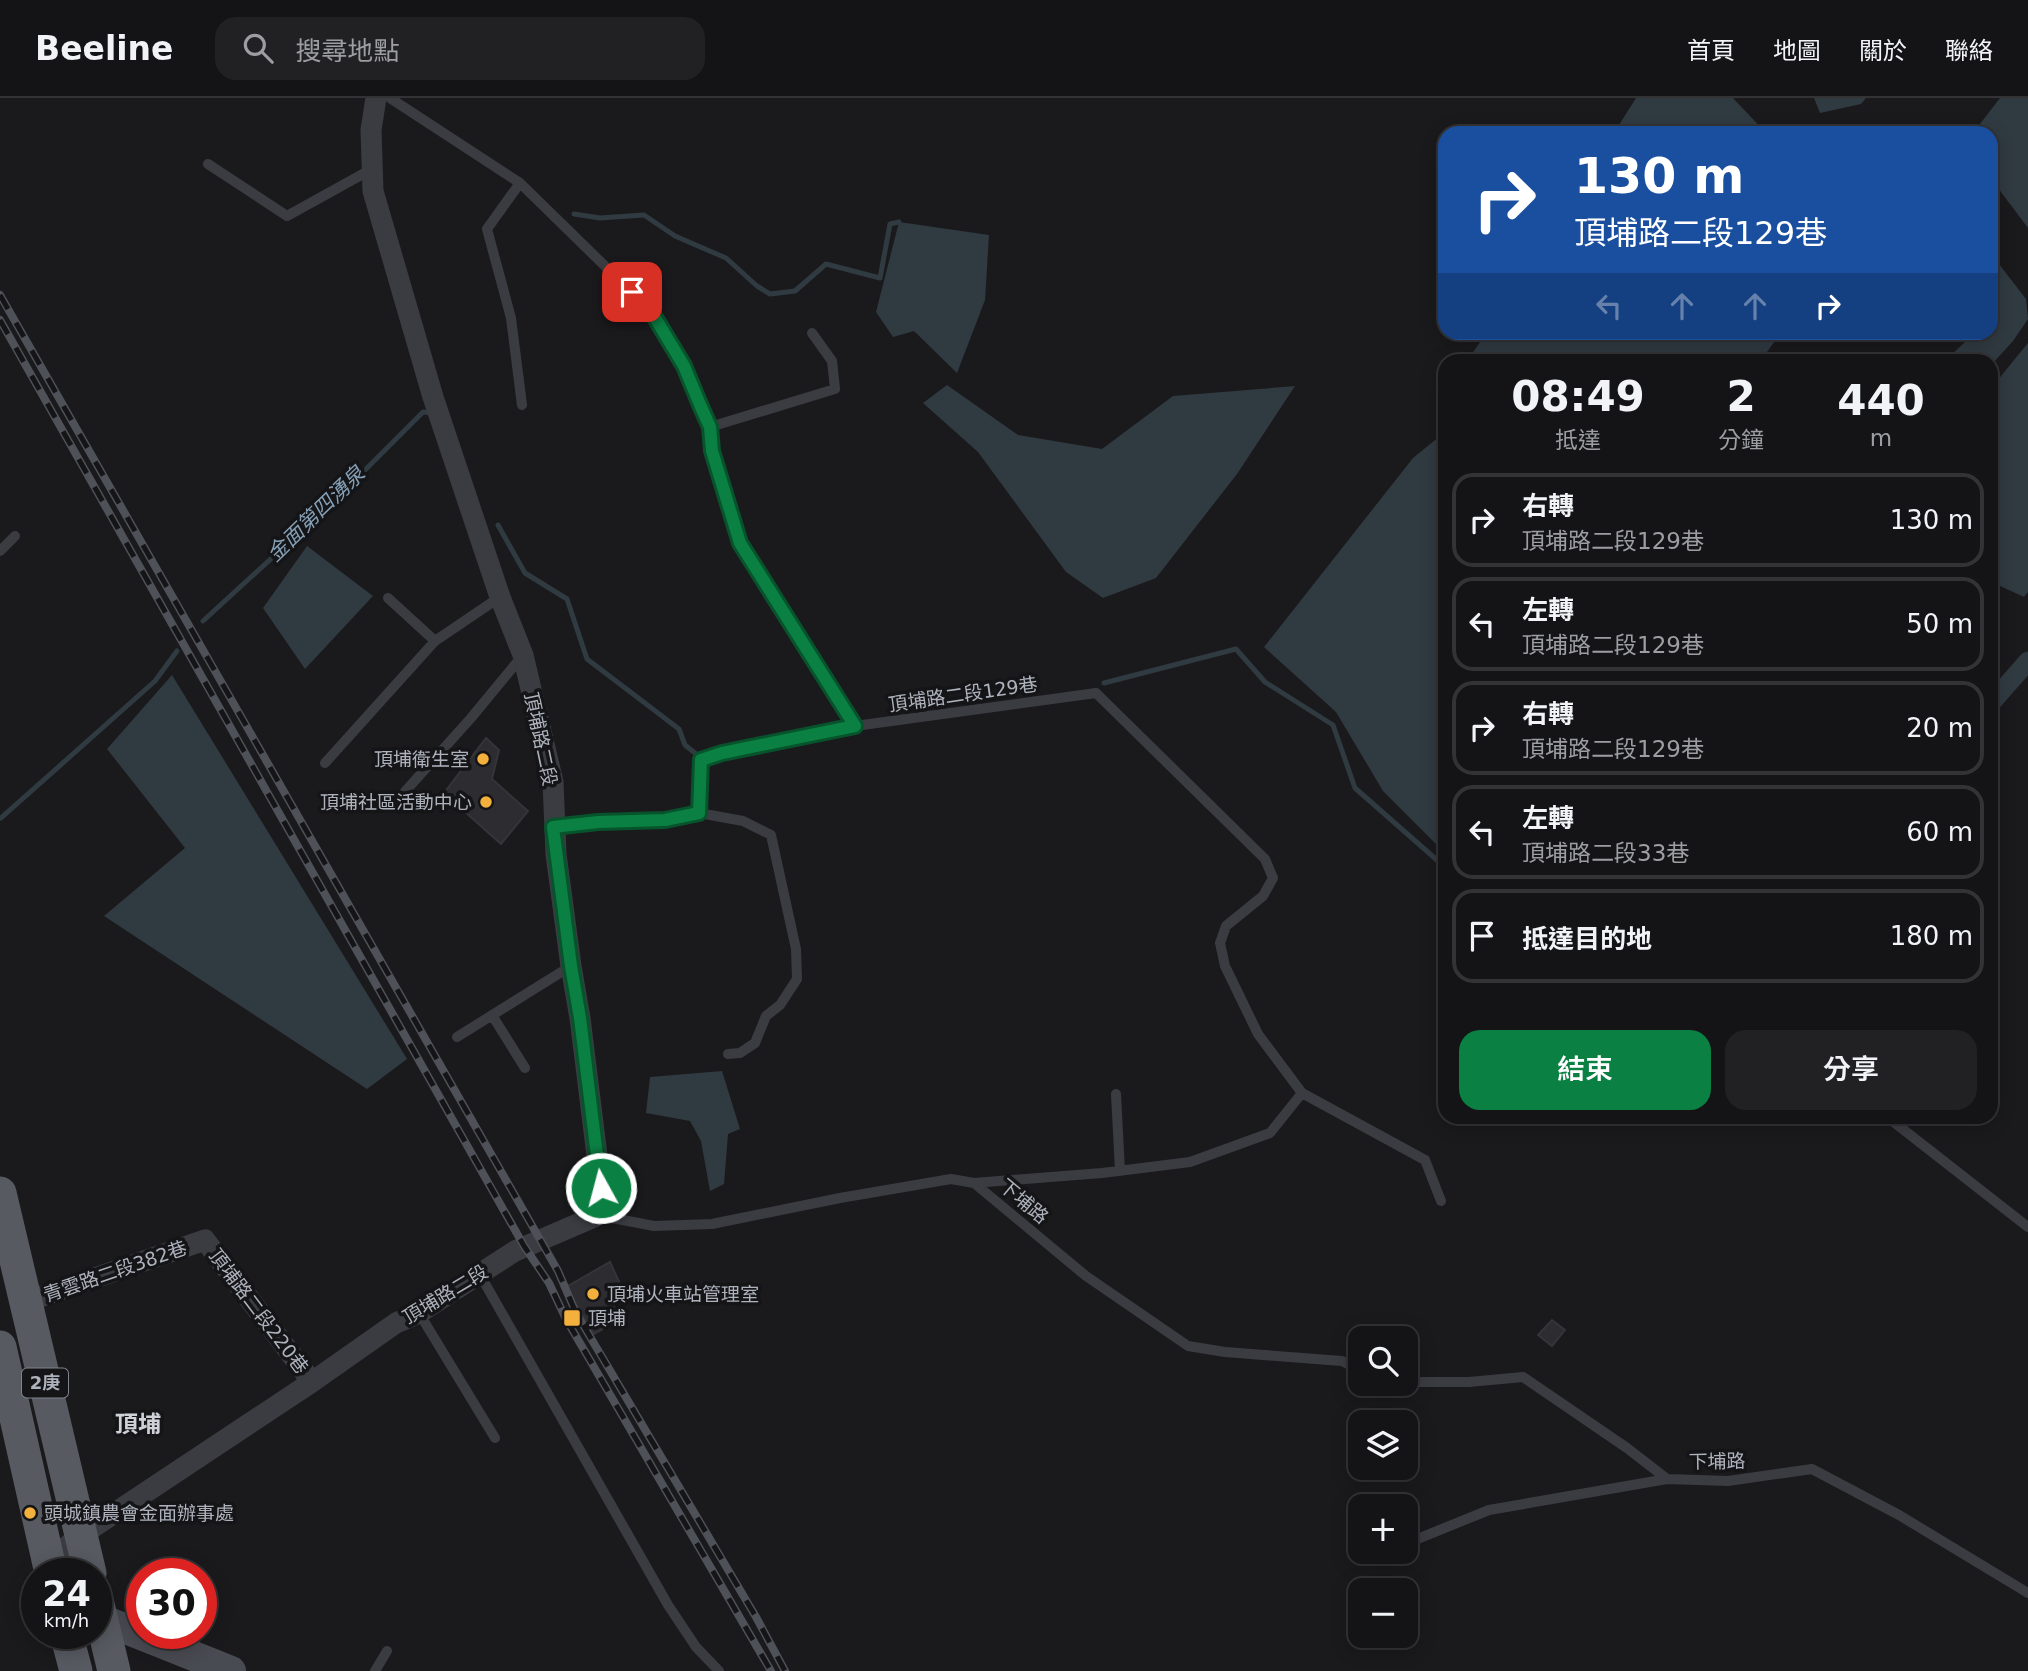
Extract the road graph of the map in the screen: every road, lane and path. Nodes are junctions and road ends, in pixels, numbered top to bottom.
1 (376, 98) edge
2 (390, 98) edge
3 (208, 164) dead end
4 (372, 169) junction
5 (520, 183) junction
6 (812, 333) dead end
7 (522, 405) dead end
8 (710, 427) junction
9 (15, 536) dead end
10 (0, 551) edge
11 (500, 597) junction
12 (388, 598) dead end
13 (435, 641) junction
14 (523, 655) junction
15 (855, 726) junction
16 (326, 763) dead end
17 (401, 796) dead end
18 (699, 813) junction
19 (553, 827) junction
20 (571, 966) junction
21 (492, 1015) junction
22 (457, 1037) dead end
23 (728, 1054) dead end
24 (525, 1068) dead end
25 (1302, 1093) junction
26 (1116, 1094) dead end
27 (1896, 1124) edge
28 (1120, 1171) junction
29 (974, 1183) junction
30 (0, 1193) edge
31 (1441, 1201) dead end
32 (594, 1217) junction
33 (2028, 1227) edge
34 (205, 1240) joint
35 (479, 1273) junction
36 (25, 1302) junction
37 (419, 1313) junction
38 (0, 1347) edge
39 (1348, 1364) edge
40 (312, 1382) junction
41 (1418, 1382) edge
42 (495, 1438) dead end
43 (1667, 1479) junction
44 (80, 1536) junction
45 (1418, 1539) edge
46 (48, 1558) edge
47 (59, 1558) edge
48 (86, 1558) edge
49 (2028, 1593) edge
50 (112, 1617) edge
51 (70, 1649) edge
52 (108, 1649) edge
53 (387, 1651) dead end
54 (76, 1671) edge
55 (114, 1671) edge
56 (231, 1671) edge
57 (375, 1671) edge
58 (719, 1671) edge

1 - 4 street, 頂埔路二段
2 - 5 lane
3 - 4 lane
4 - 11 street, 頂埔路二段
5 - 7 lane
5 - 8 lane
6 - 8 lane
8 - 15 lane
9 - 10 lane
11 - 13 lane
11 - 14 street, 頂埔路二段
12 - 13 lane
13 - 16 lane
14 - 17 lane
14 - 19 street, 頂埔路二段
15 - 18 lane, 頂埔路二段129巷
15 - 25 lane, 頂埔路二段129巷
18 - 19 lane
18 - 23 lane
19 - 20 street, 頂埔路二段
20 - 21 lane
20 - 32 street, 頂埔路二段
21 - 22 lane
21 - 24 lane
25 - 28 lane
25 - 31 lane
26 - 28 lane
27 - 33 lane
28 - 29 lane
29 - 32 lane, 下埔路
29 - 39 lane, 下埔路
30 - 36 main road, 2庚
32 - 35 street, 頂埔路二段
34 - 36 street, 青雲路二段382巷
34 - 40 street, 頂埔路二段220巷
35 - 37 street, 頂埔路二段
35 - 58 lane
36 - 44 main road, 2庚
37 - 40 street, 頂埔路二段
37 - 42 lane
38 - 46 main road, 2庚
40 - 44 street, 頂埔路二段
41 - 43 lane, 下埔路
43 - 45 lane
43 - 49 lane, 下埔路
44 - 47 street, 頂埔路二段
44 - 48 main road, 2庚
50 - 56 main road
51 - 54 main road
52 - 55 main road
53 - 57 lane

